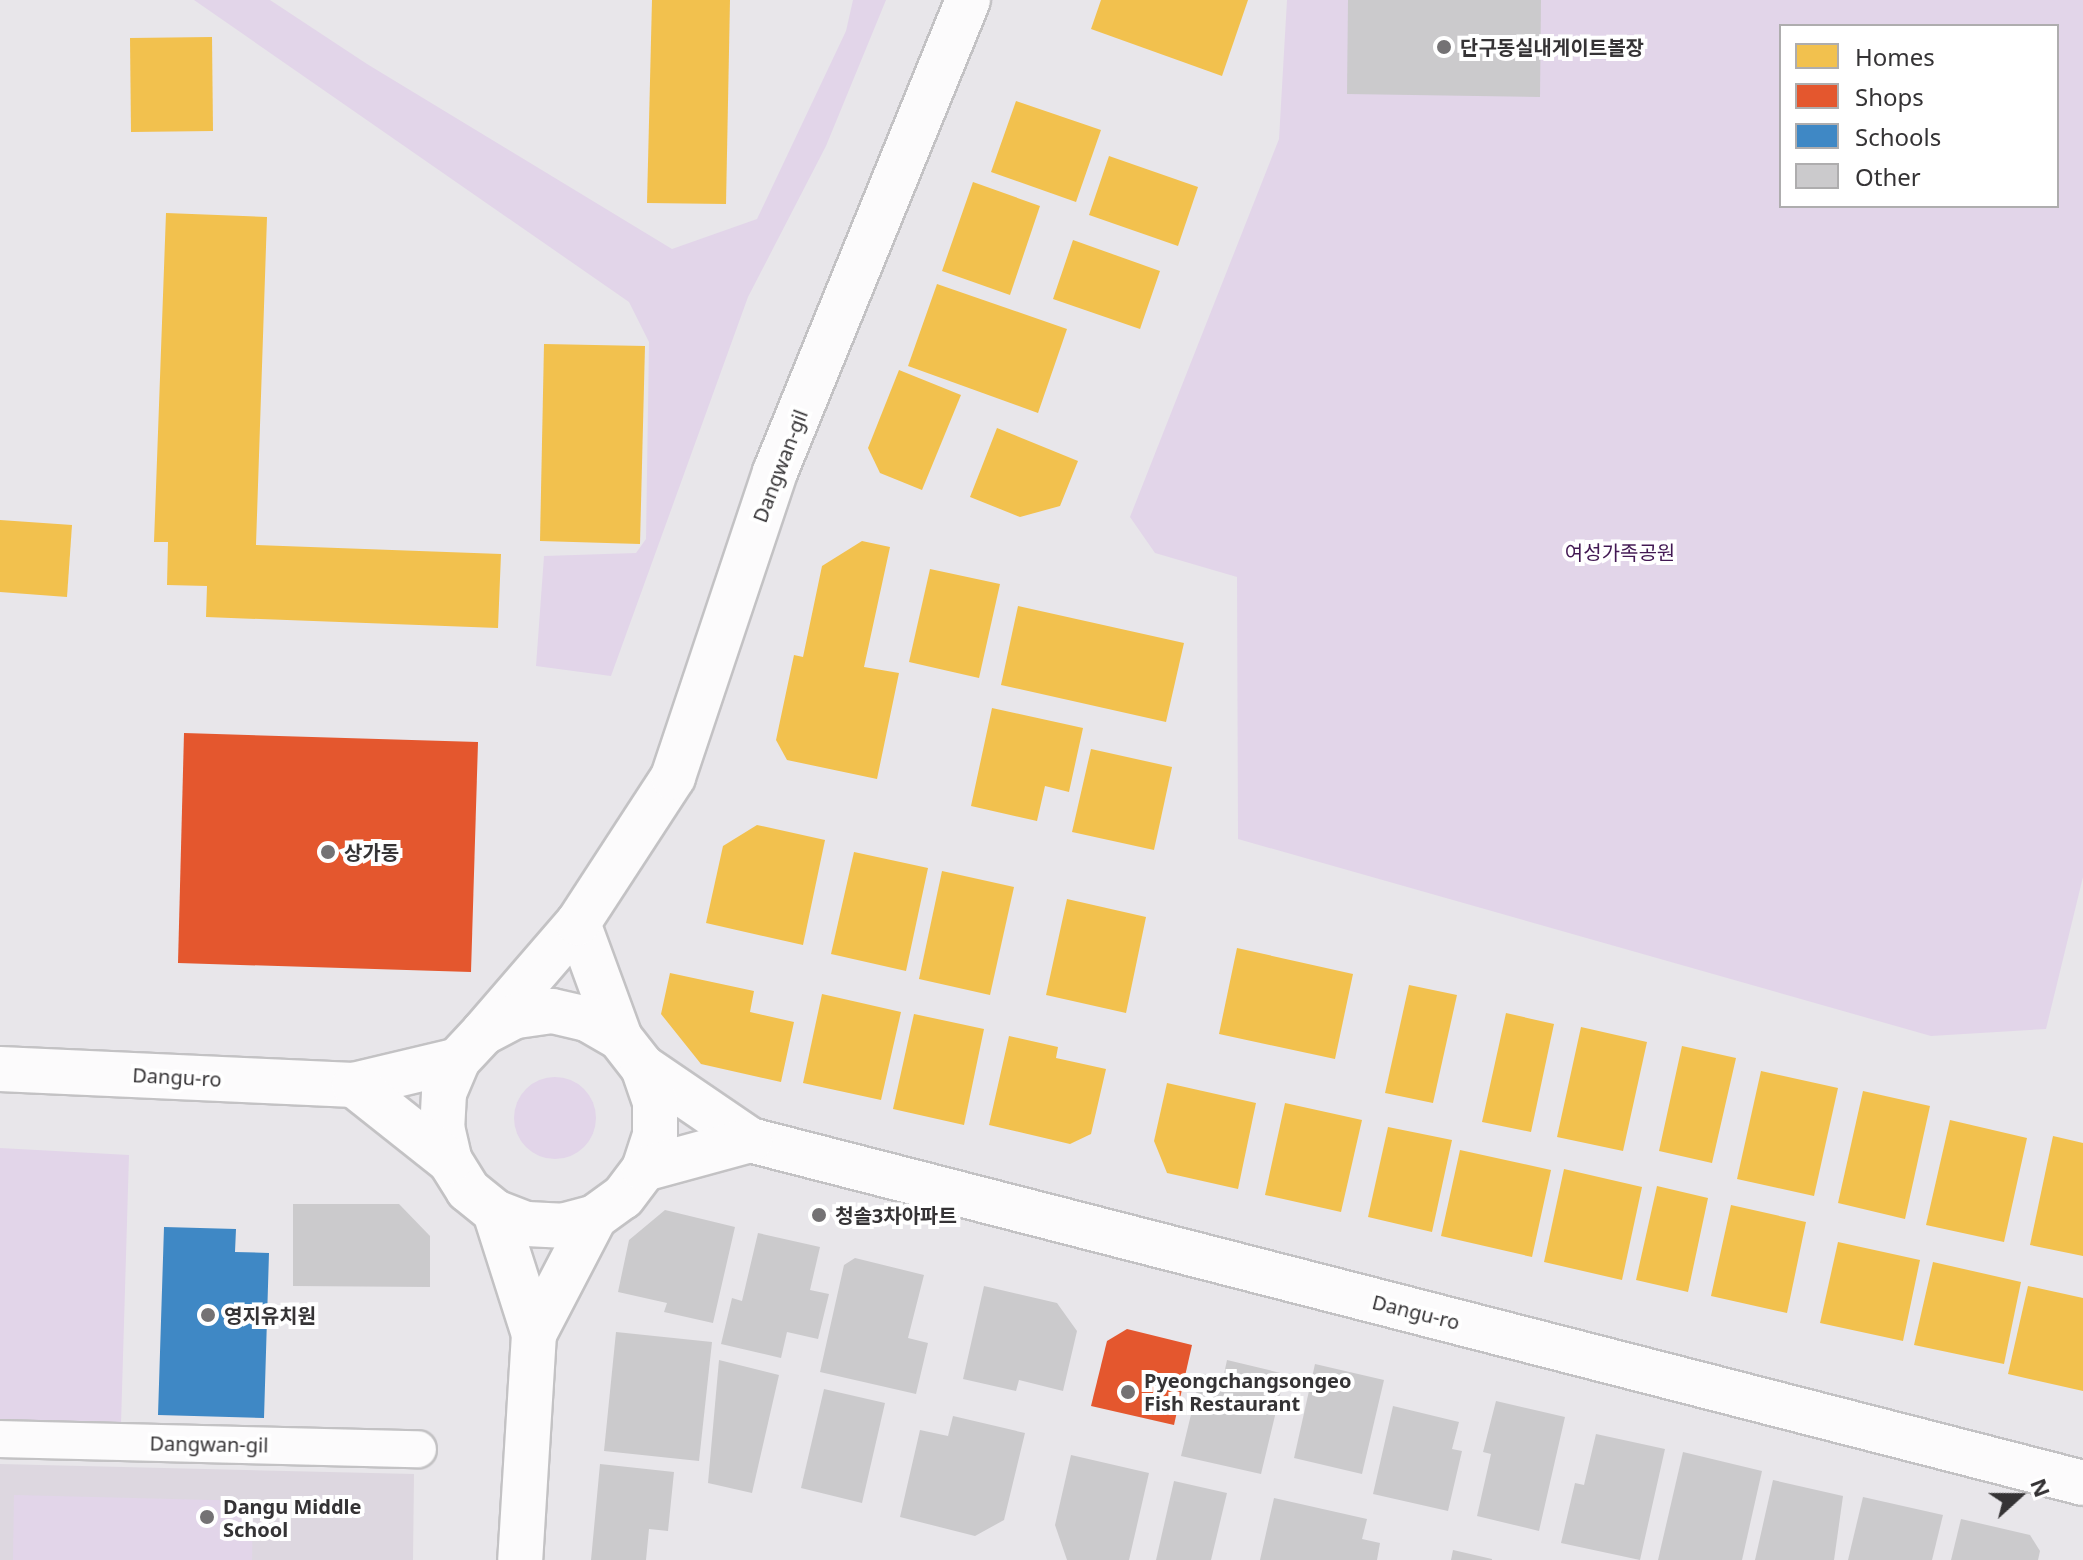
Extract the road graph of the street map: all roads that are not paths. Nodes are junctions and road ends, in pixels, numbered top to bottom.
1 (968, 0) edge
2 (578, 923) junction
3 (471, 1047) junction
4 (631, 1052) junction
5 (0, 1069) edge
6 (354, 1085) junction
7 (750, 1140) junction
8 (450, 1161) junction
9 (644, 1169) junction
10 (495, 1212) junction
11 (595, 1217) junction
12 (534, 1334) junction
13 (0, 1439) edge
14 (418, 1449) dead end
15 (2083, 1483) edge
16 (520, 1560) edge

1 - 2 street, Dangwan-gil
2 - 3 street, Dangwan-gil
2 - 4 street
3 - 4 street
3 - 6 street, Dangu-ro
3 - 8 street
4 - 7 street
4 - 9 street
5 - 6 street, Dangu-ro
6 - 8 street
7 - 9 street
7 - 15 street, Dangu-ro
8 - 10 street
9 - 11 street
10 - 11 street
10 - 12 street
11 - 12 street
12 - 16 street
13 - 14 street, Dangwan-gil

